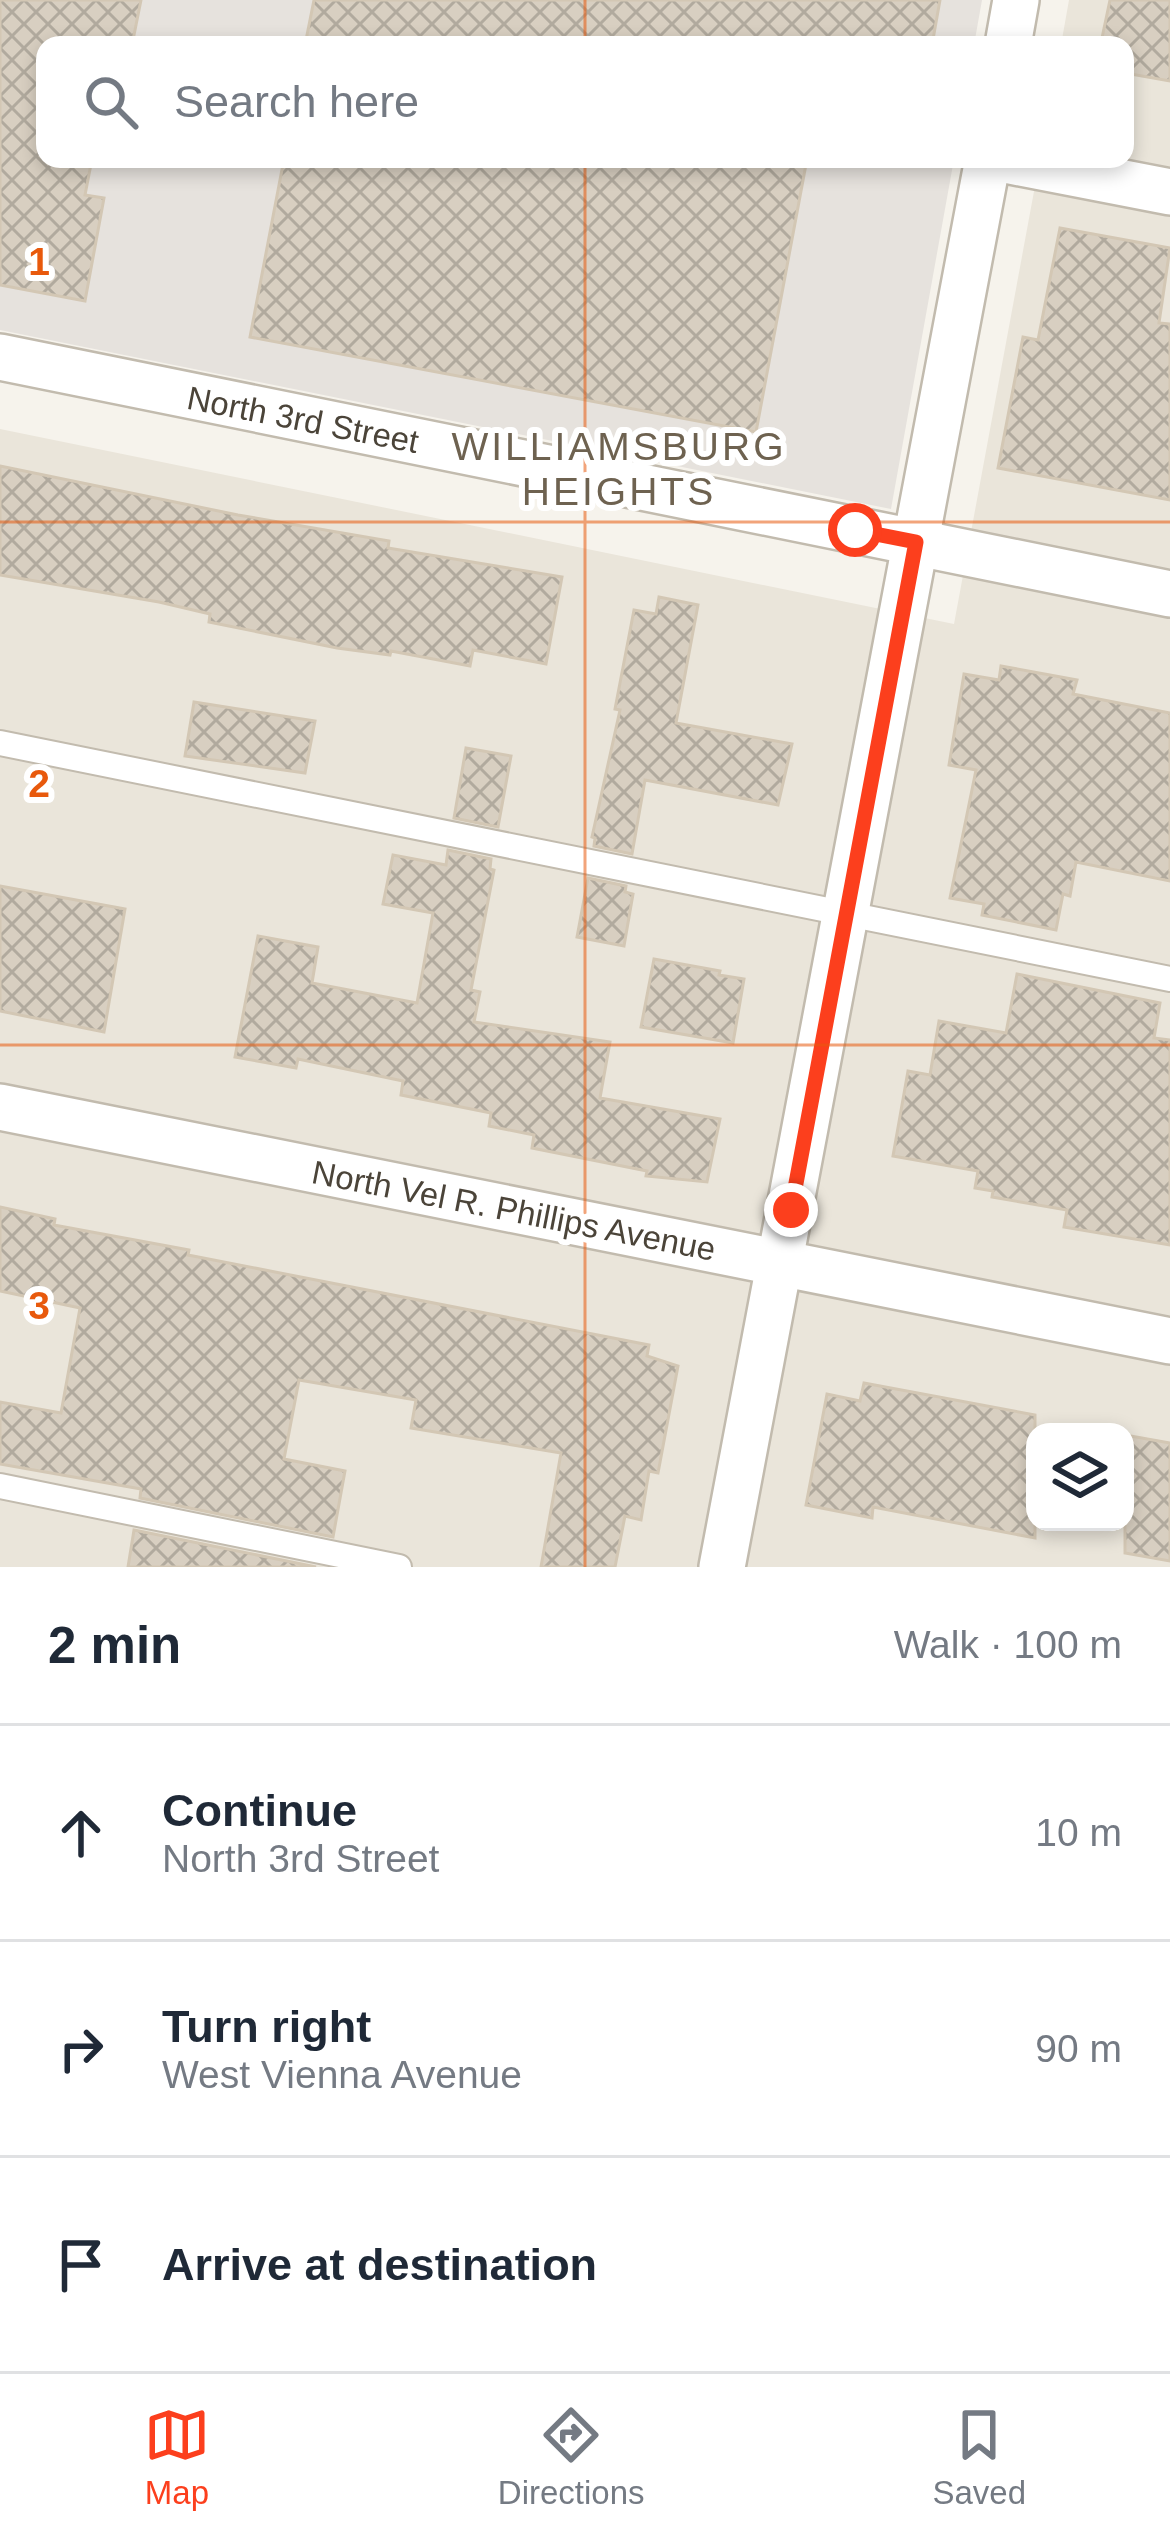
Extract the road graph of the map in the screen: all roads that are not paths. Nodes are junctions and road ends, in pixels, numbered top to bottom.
1 (1016, 0) edge
2 (1010, 36) edge
3 (986, 168) edge
4 (1046, 168) edge
5 (1170, 192) edge
6 (0, 358) edge
7 (916, 542) junction
8 (1170, 594) edge
9 (0, 743) edge
10 (847, 914) junction
11 (1170, 979) edge
12 (0, 1107) edge
13 (782, 1263) junction
14 (1170, 1340) edge
15 (0, 1486) edge
16 (399, 1567) edge
17 (722, 1567) edge

1 - 2 street
3 - 7 street
4 - 5 street
6 - 7 street, North 3rd Street
7 - 8 street, North 3rd Street
7 - 10 street
9 - 10 lane
10 - 11 lane
10 - 13 street
12 - 13 street, North Vel R. Phillips Avenue
13 - 14 street, North Vel R. Phillips Avenue
13 - 17 street
15 - 16 lane

